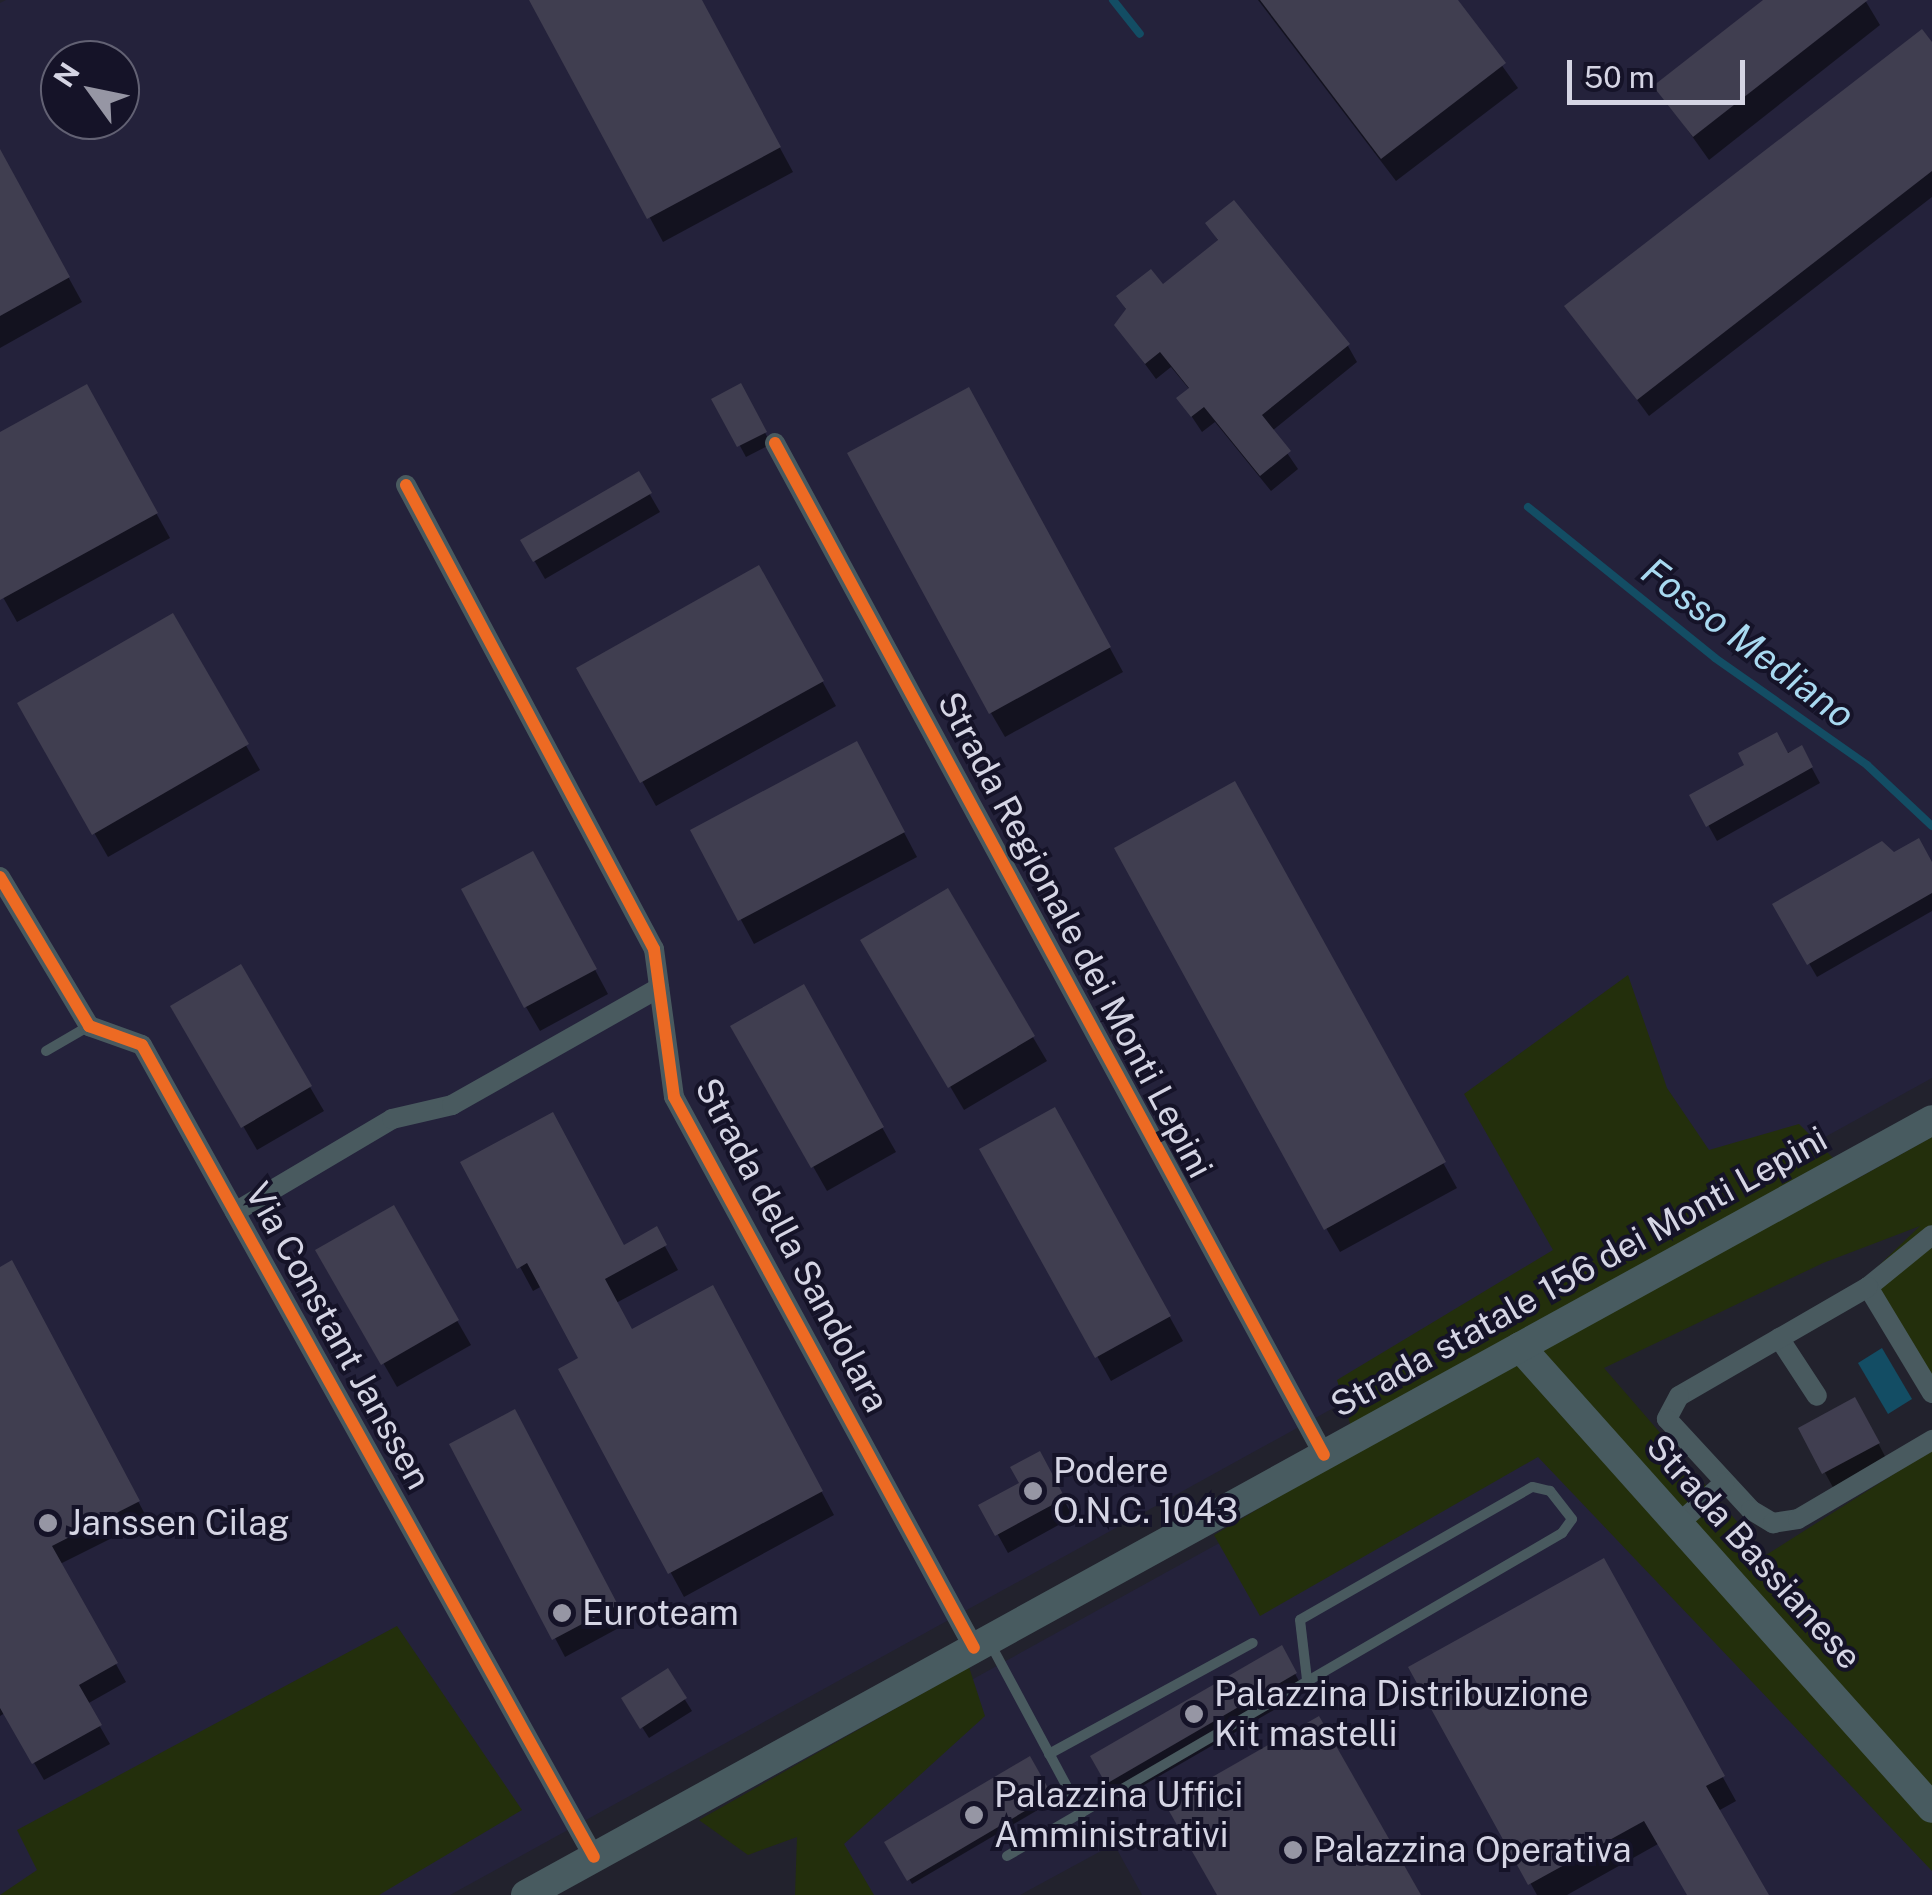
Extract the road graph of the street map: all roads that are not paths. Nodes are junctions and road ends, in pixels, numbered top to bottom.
1 (774, 444) dead end
2 (406, 484) dead end
3 (0, 877) edge
4 (660, 988) junction
5 (88, 1026) junction
6 (46, 1051) dead end
7 (1932, 1120) edge
8 (236, 1212) junction
9 (1932, 1235) edge
10 (1868, 1287) junction
11 (1779, 1338) junction
12 (1520, 1347) junction
13 (1932, 1394) edge
14 (1817, 1396) dead end
15 (1932, 1440) edge
16 (1324, 1455) junction
17 (1724, 1484) junction
18 (1678, 1524) junction
19 (1253, 1643) dead end
20 (981, 1644) junction
21 (1306, 1680) junction
22 (1050, 1754) junction
23 (1932, 1808) edge
24 (1081, 1813) junction
25 (1007, 1856) dead end
26 (594, 1857) junction
27 (526, 1895) edge

1 - 16 street, Strada Regionale dei Monti Lepini
2 - 4 street, Strada della Sandolara
3 - 5 street
4 - 8 street
4 - 20 street, Strada della Sandolara
5 - 6 lane
5 - 8 street, Via Constant Janssen
7 - 12 main road, Strada statale 156 dei Monti Lepini
8 - 26 street, Via Constant Janssen
9 - 10 street
10 - 11 street
10 - 13 street
11 - 14 street
11 - 17 street
12 - 16 main road, Strada statale 156 dei Monti Lepini
12 - 18 main road, Strada Bassianese
15 - 17 street
16 - 20 main road, Strada statale 156 dei Monti Lepini
17 - 18 street
18 - 23 main road, Strada Bassianese
19 - 22 lane
20 - 22 lane
20 - 26 main road, Strada statale 156 dei Monti Lepini
21 - 21 lane
21 - 24 lane
22 - 24 lane
24 - 25 lane
26 - 27 main road, Strada statale 156 dei Monti Lepini

